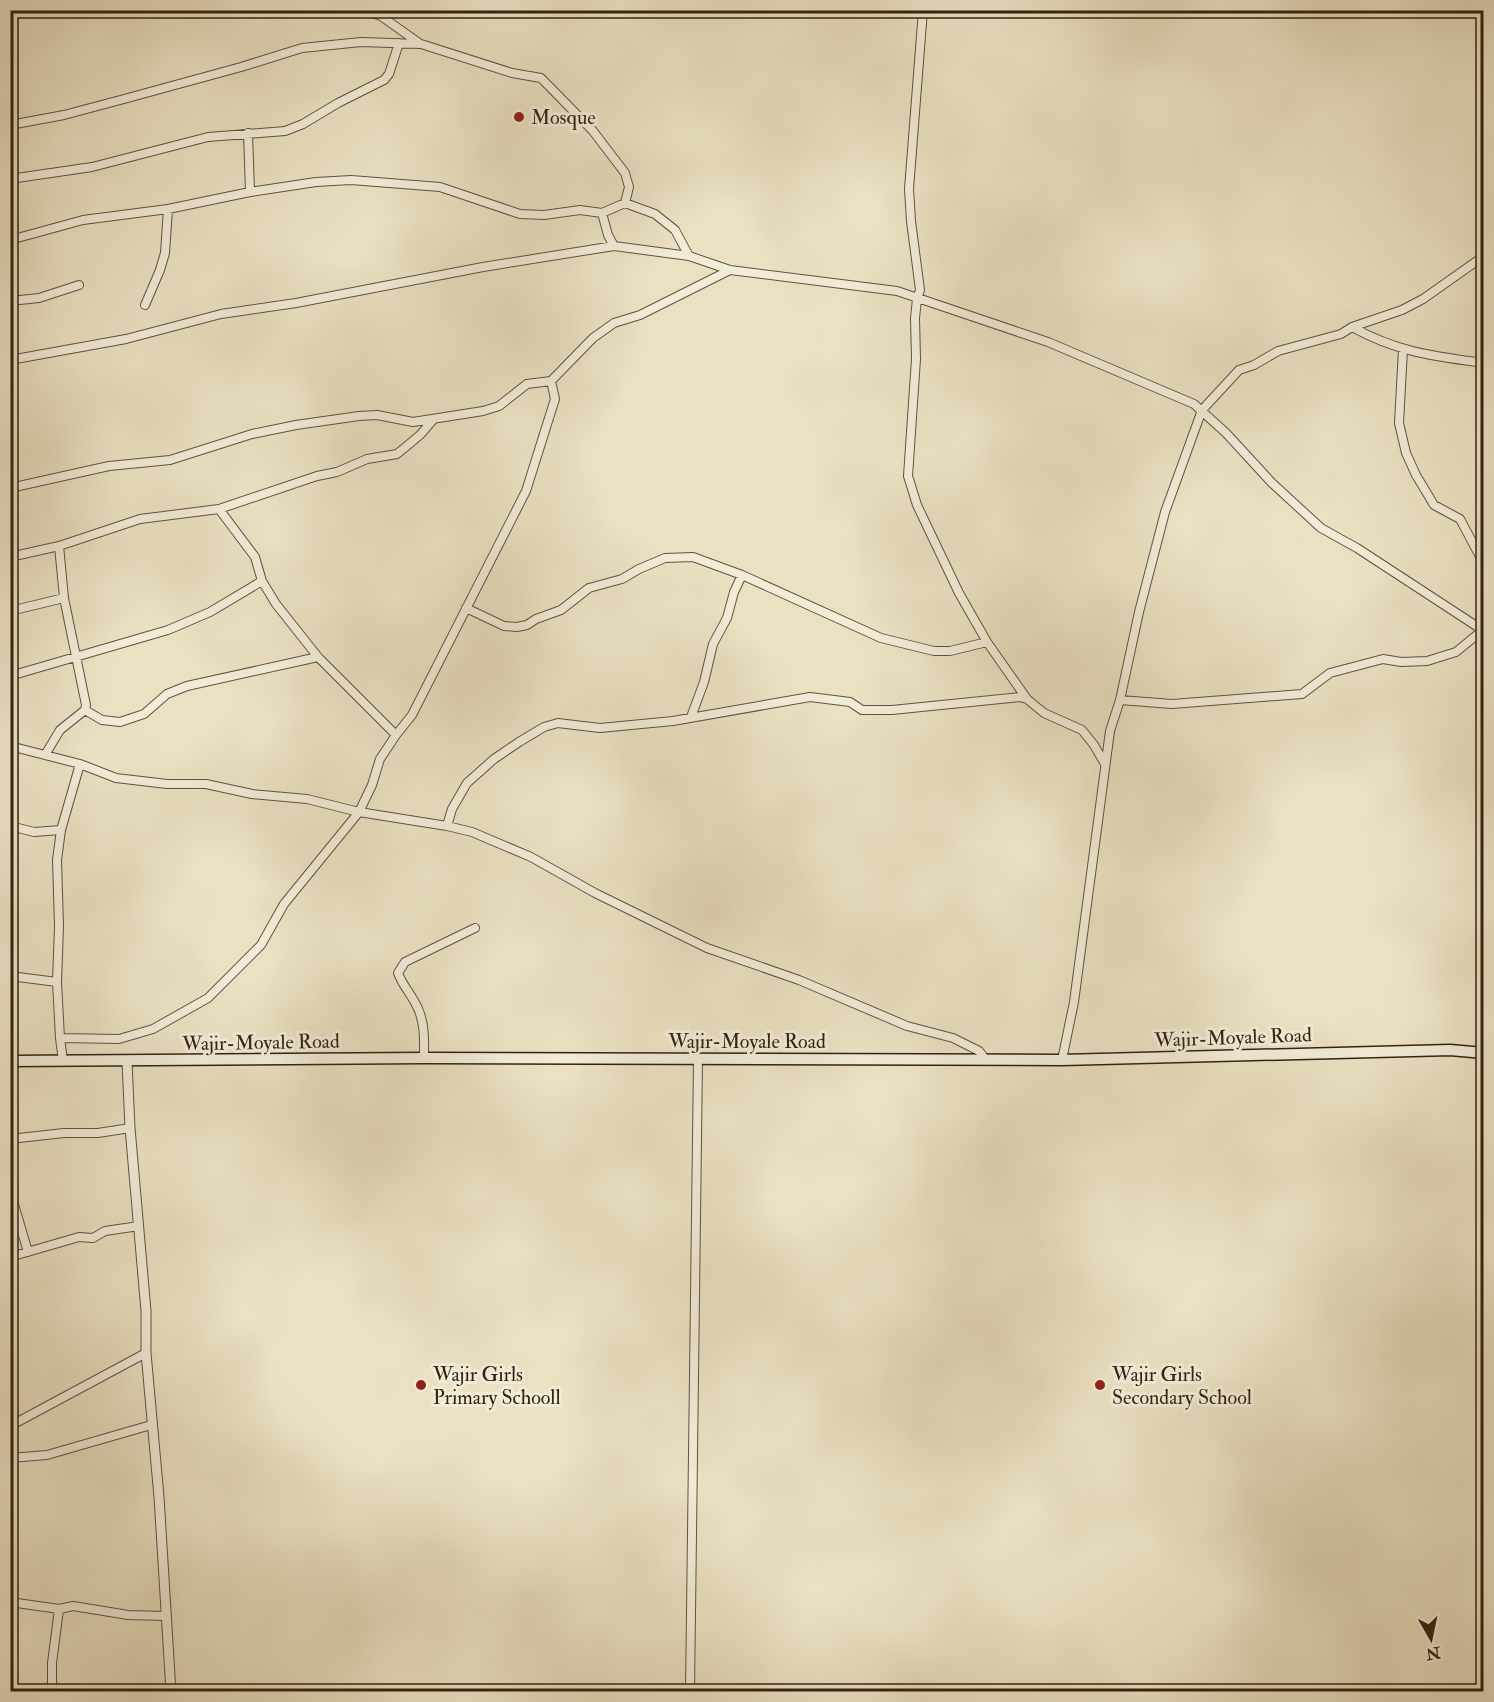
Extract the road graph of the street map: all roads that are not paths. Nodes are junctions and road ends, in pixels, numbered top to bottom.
1 (366, 10) edge
2 (923, 10) edge
3 (399, 43) junction
4 (421, 44) junction
5 (10, 125) edge
6 (248, 133) junction
7 (10, 179) edge
8 (250, 192) junction
9 (625, 203) junction
10 (168, 209) junction
11 (602, 213) junction
12 (10, 240) edge
13 (614, 246) junction
14 (689, 256) junction
15 (1484, 256) edge
16 (730, 270) junction
17 (79, 285) dead end
18 (917, 299) junction
19 (10, 301) edge
20 (145, 305) dead end
21 (1352, 327) junction
22 (1403, 349) junction
23 (10, 360) edge
24 (1484, 363) edge
25 (551, 381) junction
26 (1202, 410) junction
27 (433, 420) junction
28 (10, 488) edge
29 (219, 509) junction
30 (59, 546) junction
31 (10, 557) edge
32 (1484, 564) edge
33 (742, 575) junction
34 (262, 581) junction
35 (64, 598) junction
36 (466, 608) junction
37 (10, 611) edge
38 (1483, 630) edge
39 (987, 642) junction
40 (318, 657) junction
41 (76, 658) junction
42 (10, 676) edge
43 (1027, 699) junction
44 (1120, 700) junction
45 (85, 710) junction
46 (691, 717) junction
47 (396, 735) junction
48 (10, 746) edge
49 (45, 755) junction
50 (80, 764) junction
51 (1104, 764) junction
52 (359, 812) junction
53 (10, 826) edge
54 (447, 826) junction
55 (61, 830) junction
56 (475, 927) dead end
57 (10, 976) edge
58 (57, 982) junction
59 (60, 1038) junction
60 (1484, 1053) edge
61 (424, 1058) junction
62 (698, 1059) junction
63 (986, 1060) junction
64 (1062, 1060) junction
65 (10, 1061) edge
66 (63, 1061) junction
67 (127, 1062) junction
68 (130, 1128) junction
69 (10, 1139) edge
70 (10, 1200) edge
71 (139, 1226) junction
72 (28, 1252) junction
73 (10, 1257) edge
74 (146, 1353) junction
75 (151, 1425) junction
76 (10, 1426) edge
77 (10, 1458) edge
78 (11, 1604) edge
79 (59, 1609) junction
80 (165, 1616) junction
81 (52, 1692) edge
82 (171, 1692) edge
83 (690, 1692) edge

1 - 4 street
2 - 18 street
3 - 4 street
3 - 5 street
3 - 6 street
4 - 9 street
6 - 7 street
6 - 8 street
8 - 10 street
8 - 11 street
9 - 11 street
9 - 14 street
10 - 12 street
10 - 20 street
11 - 13 street
13 - 14 street
13 - 23 street
14 - 16 street
15 - 21 street
16 - 18 street
16 - 25 street
17 - 19 street
18 - 26 street
18 - 39 street
21 - 22 street
21 - 26 street
22 - 24 street
22 - 32 street
25 - 27 street
25 - 36 street
26 - 38 street
26 - 44 street
27 - 28 street
27 - 29 street
29 - 30 street
29 - 34 street
30 - 31 street
30 - 35 street
33 - 36 street
33 - 39 street
33 - 46 street
34 - 40 street
34 - 41 street
35 - 37 street
35 - 41 street
36 - 47 street
38 - 44 street
39 - 43 street
40 - 45 street
40 - 47 street
41 - 42 street
41 - 45 street
43 - 46 street
43 - 51 street
44 - 51 street
45 - 49 street
46 - 54 street
47 - 52 street
48 - 49 street
49 - 50 street
50 - 52 street
50 - 55 street
51 - 64 street
52 - 54 street
52 - 59 street
53 - 55 street
54 - 63 street
55 - 58 street
56 - 61 street
57 - 58 street
58 - 59 street
59 - 66 street
60 - 64 main road, Wajir-Moyale Road
61 - 62 main road, Wajir-Moyale Road
61 - 67 main road, Wajir-Moyale Road
62 - 63 main road, Wajir-Moyale Road
62 - 83 street
63 - 64 main road, Wajir-Moyale Road
65 - 66 main road, Wajir-Moyale Road
66 - 67 main road, Wajir-Moyale Road
67 - 68 street
68 - 69 street
68 - 71 street
70 - 72 street
71 - 72 street
71 - 74 street
72 - 73 street
74 - 75 street
74 - 76 street
75 - 77 street
75 - 80 street
78 - 79 street
79 - 80 street
79 - 81 street
80 - 82 street

